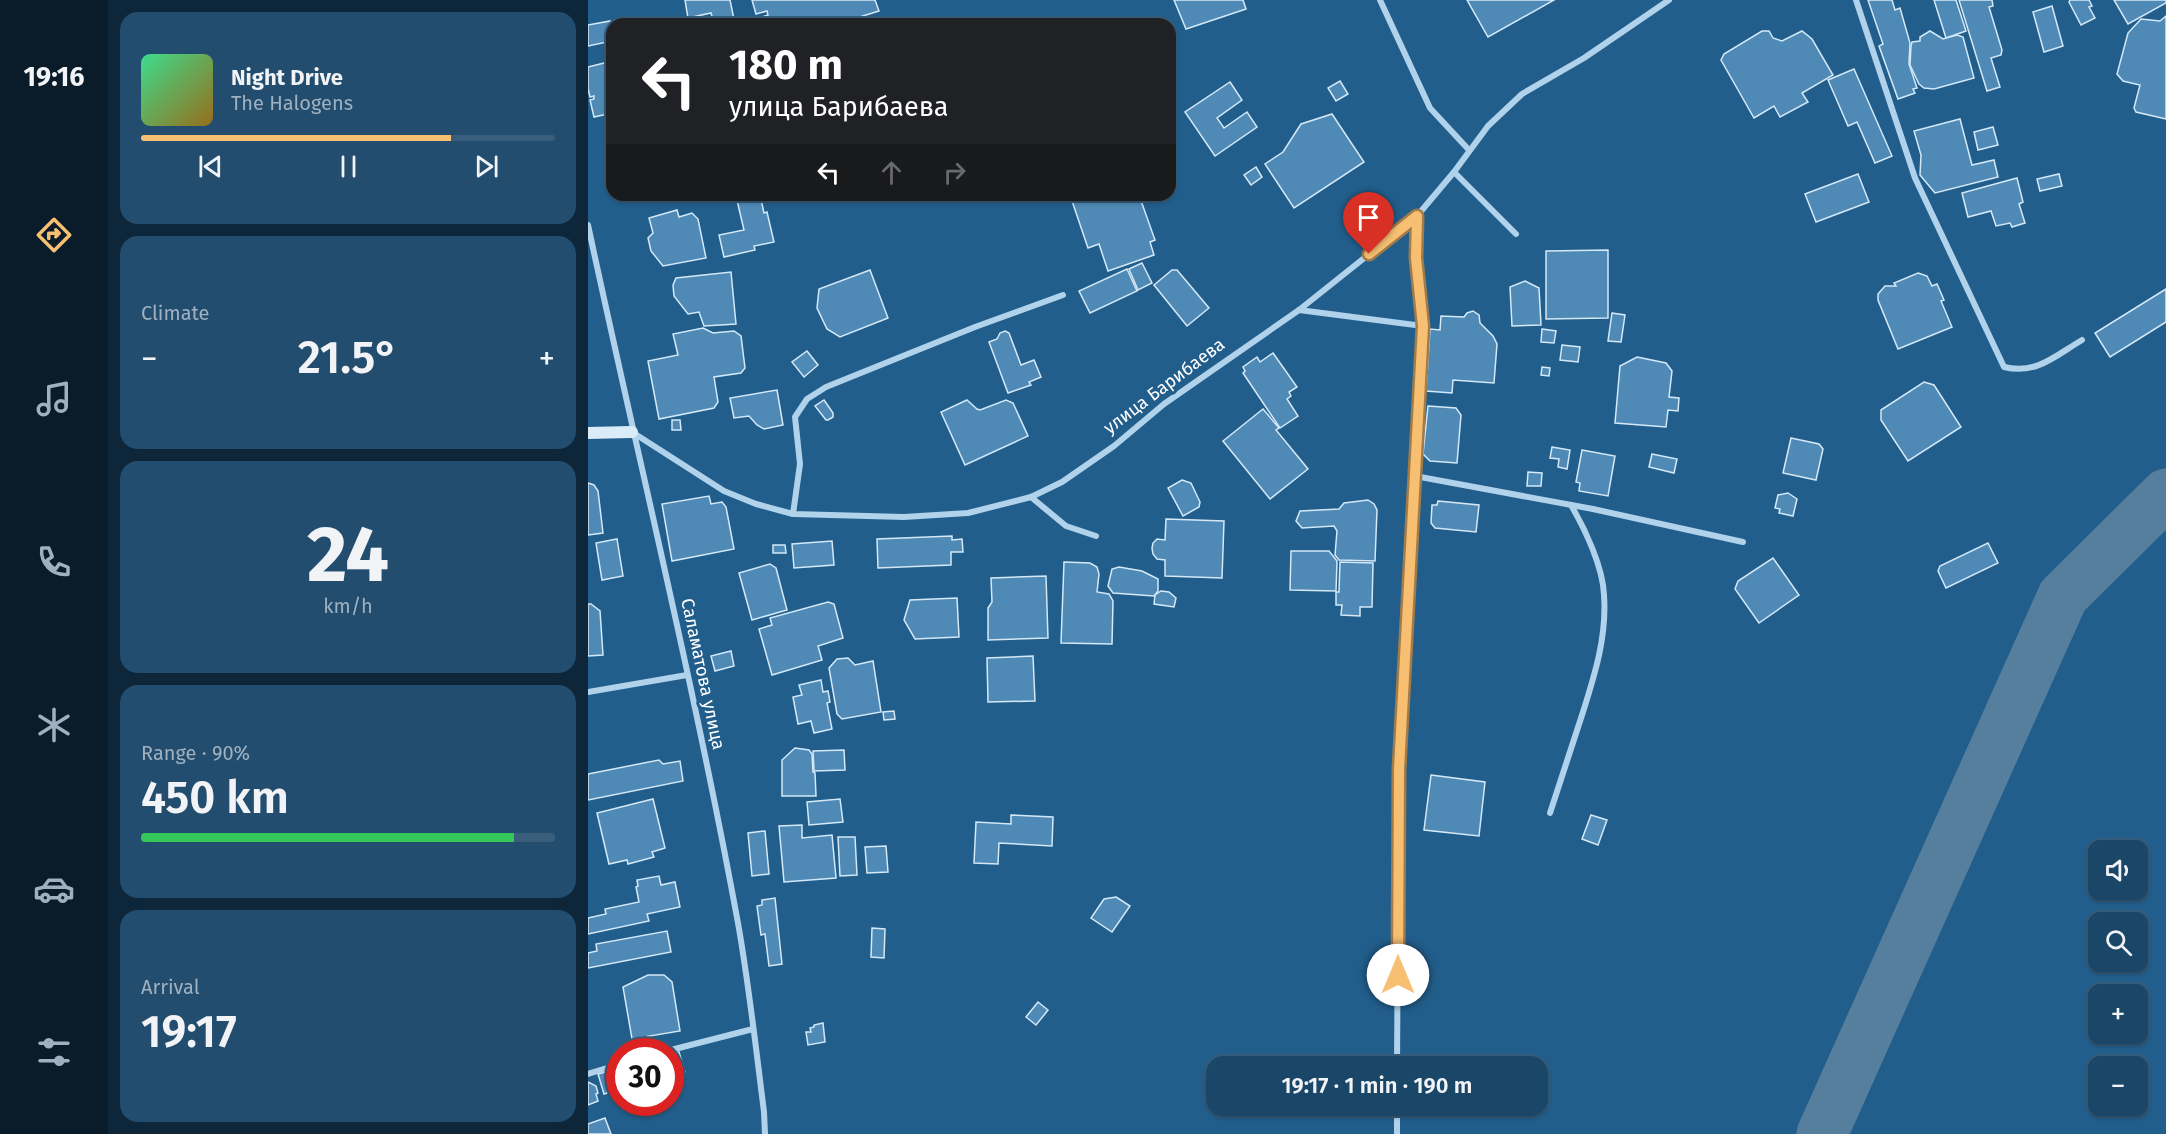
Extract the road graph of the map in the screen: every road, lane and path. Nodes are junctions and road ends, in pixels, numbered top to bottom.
1 (1380, 0) edge
2 (1669, 0) edge
3 (1856, 0) edge
4 (1469, 150) junction
5 (1454, 172) junction
6 (1417, 216) junction
7 (588, 225) edge
8 (1516, 234) dead end
9 (1063, 295) dead end
10 (1299, 310) junction
11 (1423, 326) junction
12 (2082, 340) dead end
13 (632, 432) junction
14 (588, 434) edge
15 (1415, 476) junction
16 (1031, 497) junction
17 (1571, 505) junction
18 (793, 514) junction
19 (1096, 536) dead end
20 (1743, 543) dead end
21 (687, 675) junction
22 (588, 692) edge
23 (1550, 813) dead end
24 (753, 1029) junction
25 (684, 1047) edge
26 (1397, 1056) edge
27 (606, 1068) edge
28 (588, 1074) edge
29 (1397, 1116) edge
30 (765, 1134) edge
31 (1397, 1134) edge

1 - 4 street
2 - 4 street, улица Барибаева
3 - 12 street
4 - 5 street, улица Барибаева
5 - 6 street, улица Барибаева
5 - 8 street
6 - 10 street, улица Барибаева
6 - 11 street
7 - 13 street, Саламатова улица
9 - 18 street
10 - 11 street
10 - 16 street, улица Барибаева
11 - 15 street
13 - 14 street
13 - 18 street, улица Барибаева
13 - 21 street, Саламатова улица
15 - 17 street
15 - 26 street
16 - 18 street, улица Барибаева
16 - 19 street
17 - 20 street
17 - 23 street
21 - 22 street
21 - 24 street, Саламатова улица
24 - 25 street
24 - 30 street, Саламатова улица
27 - 28 street
29 - 31 street

